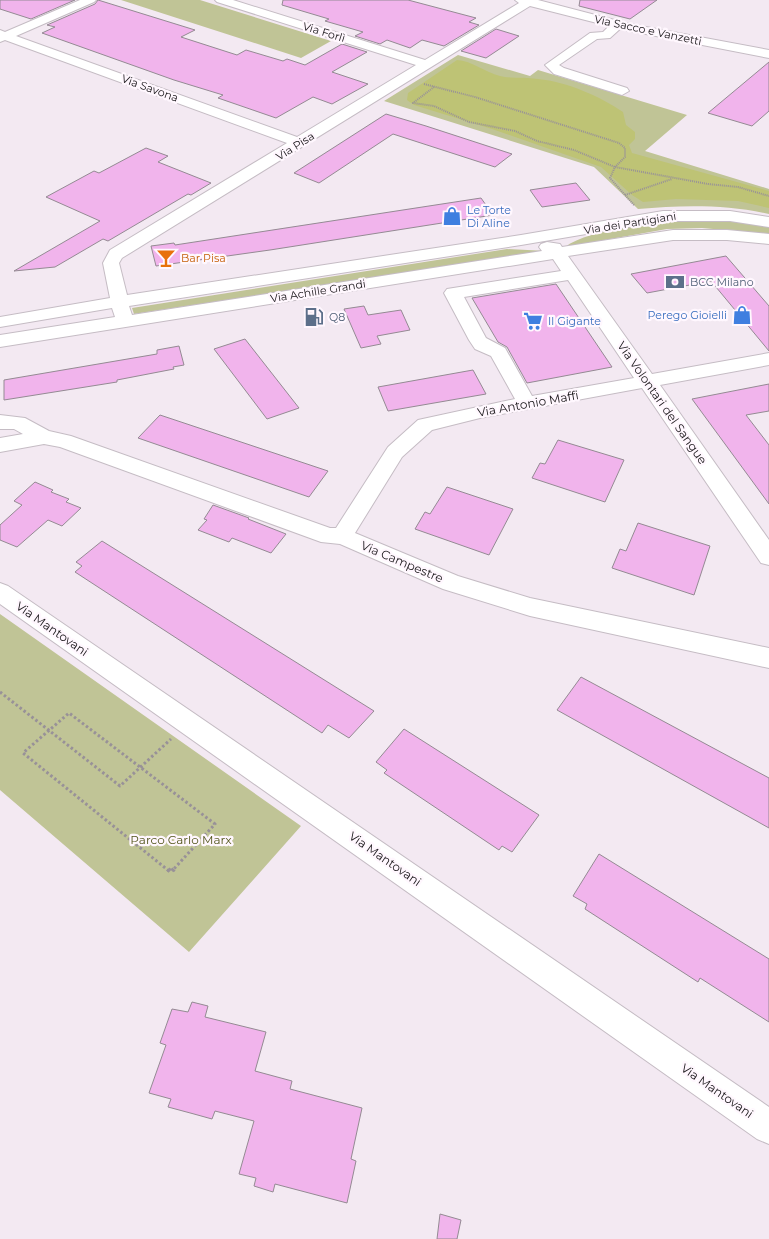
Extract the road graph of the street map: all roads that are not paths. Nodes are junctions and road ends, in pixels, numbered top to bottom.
1 (78, 0) edge
2 (90, 0) edge
3 (221, 0) edge
4 (527, 1) edge
5 (618, 32) junction
6 (1, 35) edge
7 (680, 38) junction
8 (670, 48) dead end
9 (769, 54) edge
10 (426, 64) junction
11 (622, 91) dead end
12 (299, 143) junction
13 (769, 222) edge
14 (590, 229) junction
15 (696, 234) junction
16 (769, 239) edge
17 (521, 240) junction
18 (769, 251) edge
19 (557, 252) junction
20 (429, 274) junction
21 (572, 274) junction
22 (453, 293) junction
23 (119, 302) junction
24 (124, 320) junction
25 (0, 322) edge
26 (0, 341) edge
27 (769, 359) edge
28 (648, 382) junction
29 (526, 404) junction
30 (0, 422) edge
31 (44, 438) junction
32 (0, 446) edge
33 (342, 536) junction
34 (769, 558) edge
35 (0, 592) edge
36 (769, 658) edge
37 (769, 1127) edge

1 - 6 street
2 - 6 street
3 - 10 street, Via Forlì
4 - 5 street, Via Sacco e Vanzetti
4 - 10 street, Via Pisa
5 - 7 street, Via Sacco e Vanzetti
5 - 11 street
6 - 12 street, Via Savona
7 - 8 street
7 - 9 street, Via Sacco e Vanzetti
10 - 12 street, Via Pisa
12 - 23 street, Via Pisa
13 - 14 street, Via dei Partigiani
14 - 17 street, Via dei Partigiani
14 - 19 street
15 - 16 street, Via dei Partigiani
15 - 18 street
15 - 19 street, Via dei Partigiani
17 - 19 street
17 - 23 street, Via Achille Grandi
19 - 20 street, Via Achille Grandi
19 - 21 street, Via Volontari del Sangue
20 - 22 street
20 - 24 street, Via Achille Grandi
21 - 22 street
21 - 28 street, Via Volontari del Sangue
22 - 29 street
23 - 24 street, Via Pisa
23 - 25 street, Via Achille Grandi
24 - 26 street, Via Achille Grandi
27 - 28 street, Via Antonio Maffi
28 - 29 street, Via Antonio Maffi
28 - 34 street, Via Volontari del Sangue
29 - 33 street, Via Antonio Maffi
30 - 31 street, Via Campestre
31 - 32 street, Via Campestre
31 - 33 street, Via Campestre
33 - 36 street, Via Campestre
35 - 37 street, Via Mantovani

